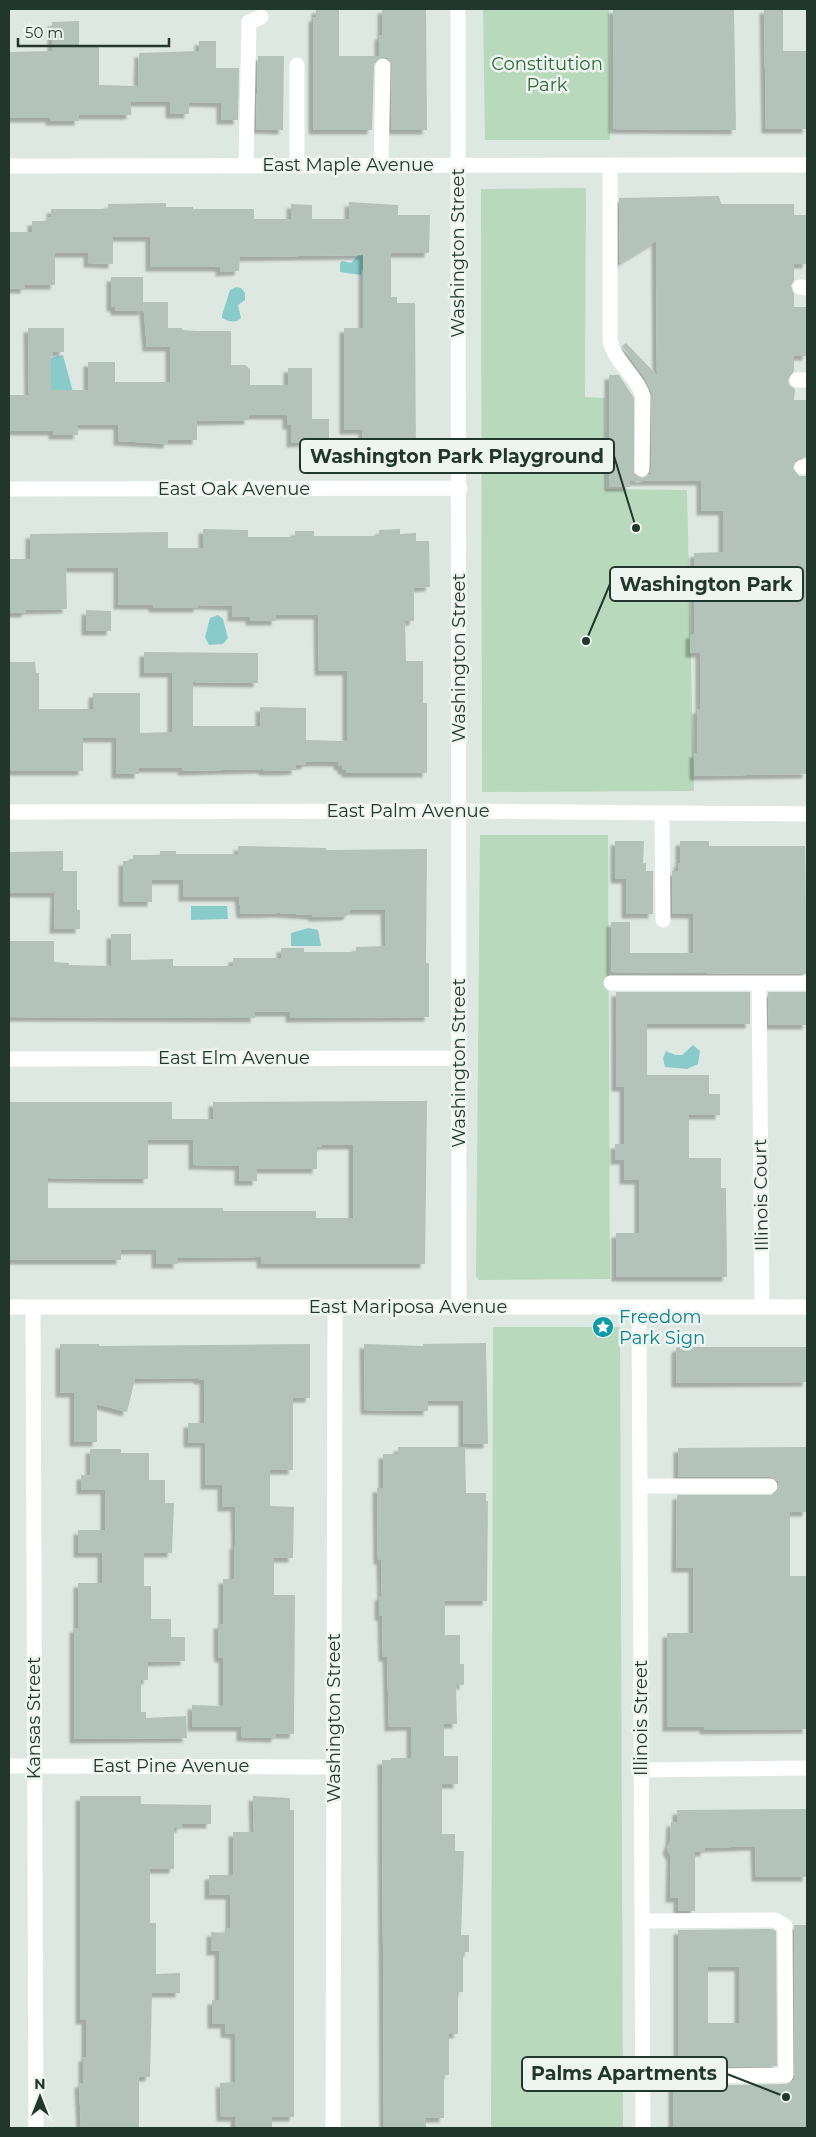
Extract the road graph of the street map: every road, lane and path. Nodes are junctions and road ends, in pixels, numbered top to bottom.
1 (458, 9) edge
2 (261, 17) dead end
3 (297, 65) dead end
4 (382, 66) dead end
5 (457, 164) junction
6 (610, 165) junction
7 (807, 165) edge
8 (9, 166) edge
9 (246, 166) junction
10 (297, 166) junction
11 (381, 166) junction
12 (642, 469) dead end
13 (460, 488) junction
14 (9, 489) edge
15 (459, 811) junction
16 (9, 812) edge
17 (662, 814) junction
18 (807, 814) edge
19 (662, 920) dead end
20 (759, 983) junction
21 (807, 983) edge
22 (611, 984) dead end
23 (459, 1058) junction
24 (9, 1059) edge
25 (9, 1307) edge
26 (33, 1307) junction
27 (335, 1307) junction
28 (459, 1307) junction
29 (639, 1307) junction
30 (762, 1307) junction
31 (807, 1307) edge
32 (640, 1486) junction
33 (770, 1486) dead end
34 (9, 1766) edge
35 (34, 1766) junction
36 (334, 1767) junction
37 (807, 1768) edge
38 (642, 1770) junction
39 (642, 1921) junction
40 (643, 2077) junction
41 (36, 2128) edge
42 (333, 2128) edge
43 (644, 2128) edge

1 - 5 street, Washington Street
2 - 9 street
3 - 10 street
4 - 11 street
5 - 6 street, East Maple Avenue
5 - 11 street, East Maple Avenue
5 - 13 street, Washington Street
6 - 7 street, East Maple Avenue
6 - 12 street
8 - 9 street, East Maple Avenue
9 - 10 street, East Maple Avenue
10 - 11 street, East Maple Avenue
13 - 14 street, East Oak Avenue
13 - 15 street, Washington Street
15 - 16 street, East Palm Avenue
15 - 17 street, East Palm Avenue
15 - 23 street, Washington Street
17 - 18 street, East Palm Avenue
17 - 19 street
20 - 21 street
20 - 22 street
20 - 30 street, Illinois Court
23 - 24 street, East Elm Avenue
23 - 28 street, Washington Street
25 - 26 street, East Mariposa Avenue
26 - 27 street, East Mariposa Avenue
26 - 35 street, Kansas Street
27 - 28 street, East Mariposa Avenue
27 - 36 street, Washington Street
28 - 29 street, East Mariposa Avenue
29 - 30 street, East Mariposa Avenue
29 - 32 street, Illinois Street
30 - 31 street, East Mariposa Avenue
32 - 33 street
32 - 38 street, Illinois Street
34 - 35 street, East Pine Avenue
35 - 36 street, East Pine Avenue
35 - 41 street, Kansas Street
36 - 42 street, Washington Street
37 - 38 street
38 - 39 street, Illinois Street
39 - 40 street, Illinois Street
39 - 40 street
40 - 43 street, Illinois Street

